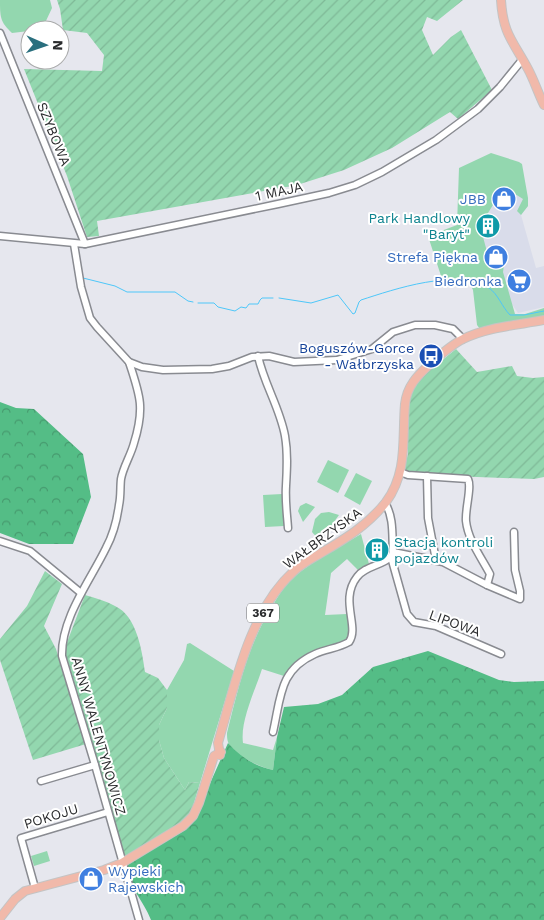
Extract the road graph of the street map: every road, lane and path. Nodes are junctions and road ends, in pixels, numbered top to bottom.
1 (502, 0) edge
2 (0, 33) edge
3 (522, 60) junction
4 (544, 105) edge
5 (0, 236) edge
6 (74, 244) junction
7 (85, 244) junction
8 (544, 320) edge
9 (463, 339) junction
10 (258, 356) junction
11 (129, 362) junction
12 (142, 367) junction
13 (133, 375) junction
14 (400, 472) junction
15 (426, 476) junction
16 (385, 503) junction
17 (288, 528) dead end
18 (514, 532) dead end
19 (0, 541) edge
20 (392, 554) junction
21 (434, 559) junction
22 (486, 585) junction
23 (81, 592) junction
24 (501, 654) dead end
25 (273, 732) dead end
26 (95, 765) junction
27 (41, 781) dead end
28 (108, 812) junction
29 (122, 862) junction
30 (35, 888) junction
31 (0, 918) edge
32 (139, 920) edge

1 - 3 main road
2 - 7 street, SZYBOWA
3 - 4 main road
3 - 7 street, 1 MAJA
5 - 6 street, 1 MAJA
6 - 7 street, 1 MAJA
6 - 11 street
8 - 9 main road, WAŁBRZYSKA / 367
9 - 10 street
9 - 14 main road, WAŁBRZYSKA / 367
10 - 12 street
10 - 17 street
11 - 12 street
11 - 13 street, ANNY WALENTYNOWICZ
12 - 13 street
13 - 23 street, ANNY WALENTYNOWICZ
14 - 15 street
14 - 16 main road, WAŁBRZYSKA / 367
15 - 21 street
15 - 22 street
16 - 20 street, LIPOWA
16 - 29 main road, WAŁBRZYSKA / 367
18 - 22 street
19 - 23 street
20 - 21 street
20 - 24 street, LIPOWA
20 - 25 street
21 - 22 street
23 - 26 street, ANNY WALENTYNOWICZ
26 - 27 street
26 - 28 street, ANNY WALENTYNOWICZ
28 - 29 street, ANNY WALENTYNOWICZ
28 - 30 street, POKOJU
29 - 30 main road
29 - 32 street, ANNY WALENTYNOWICZ
30 - 31 main road

